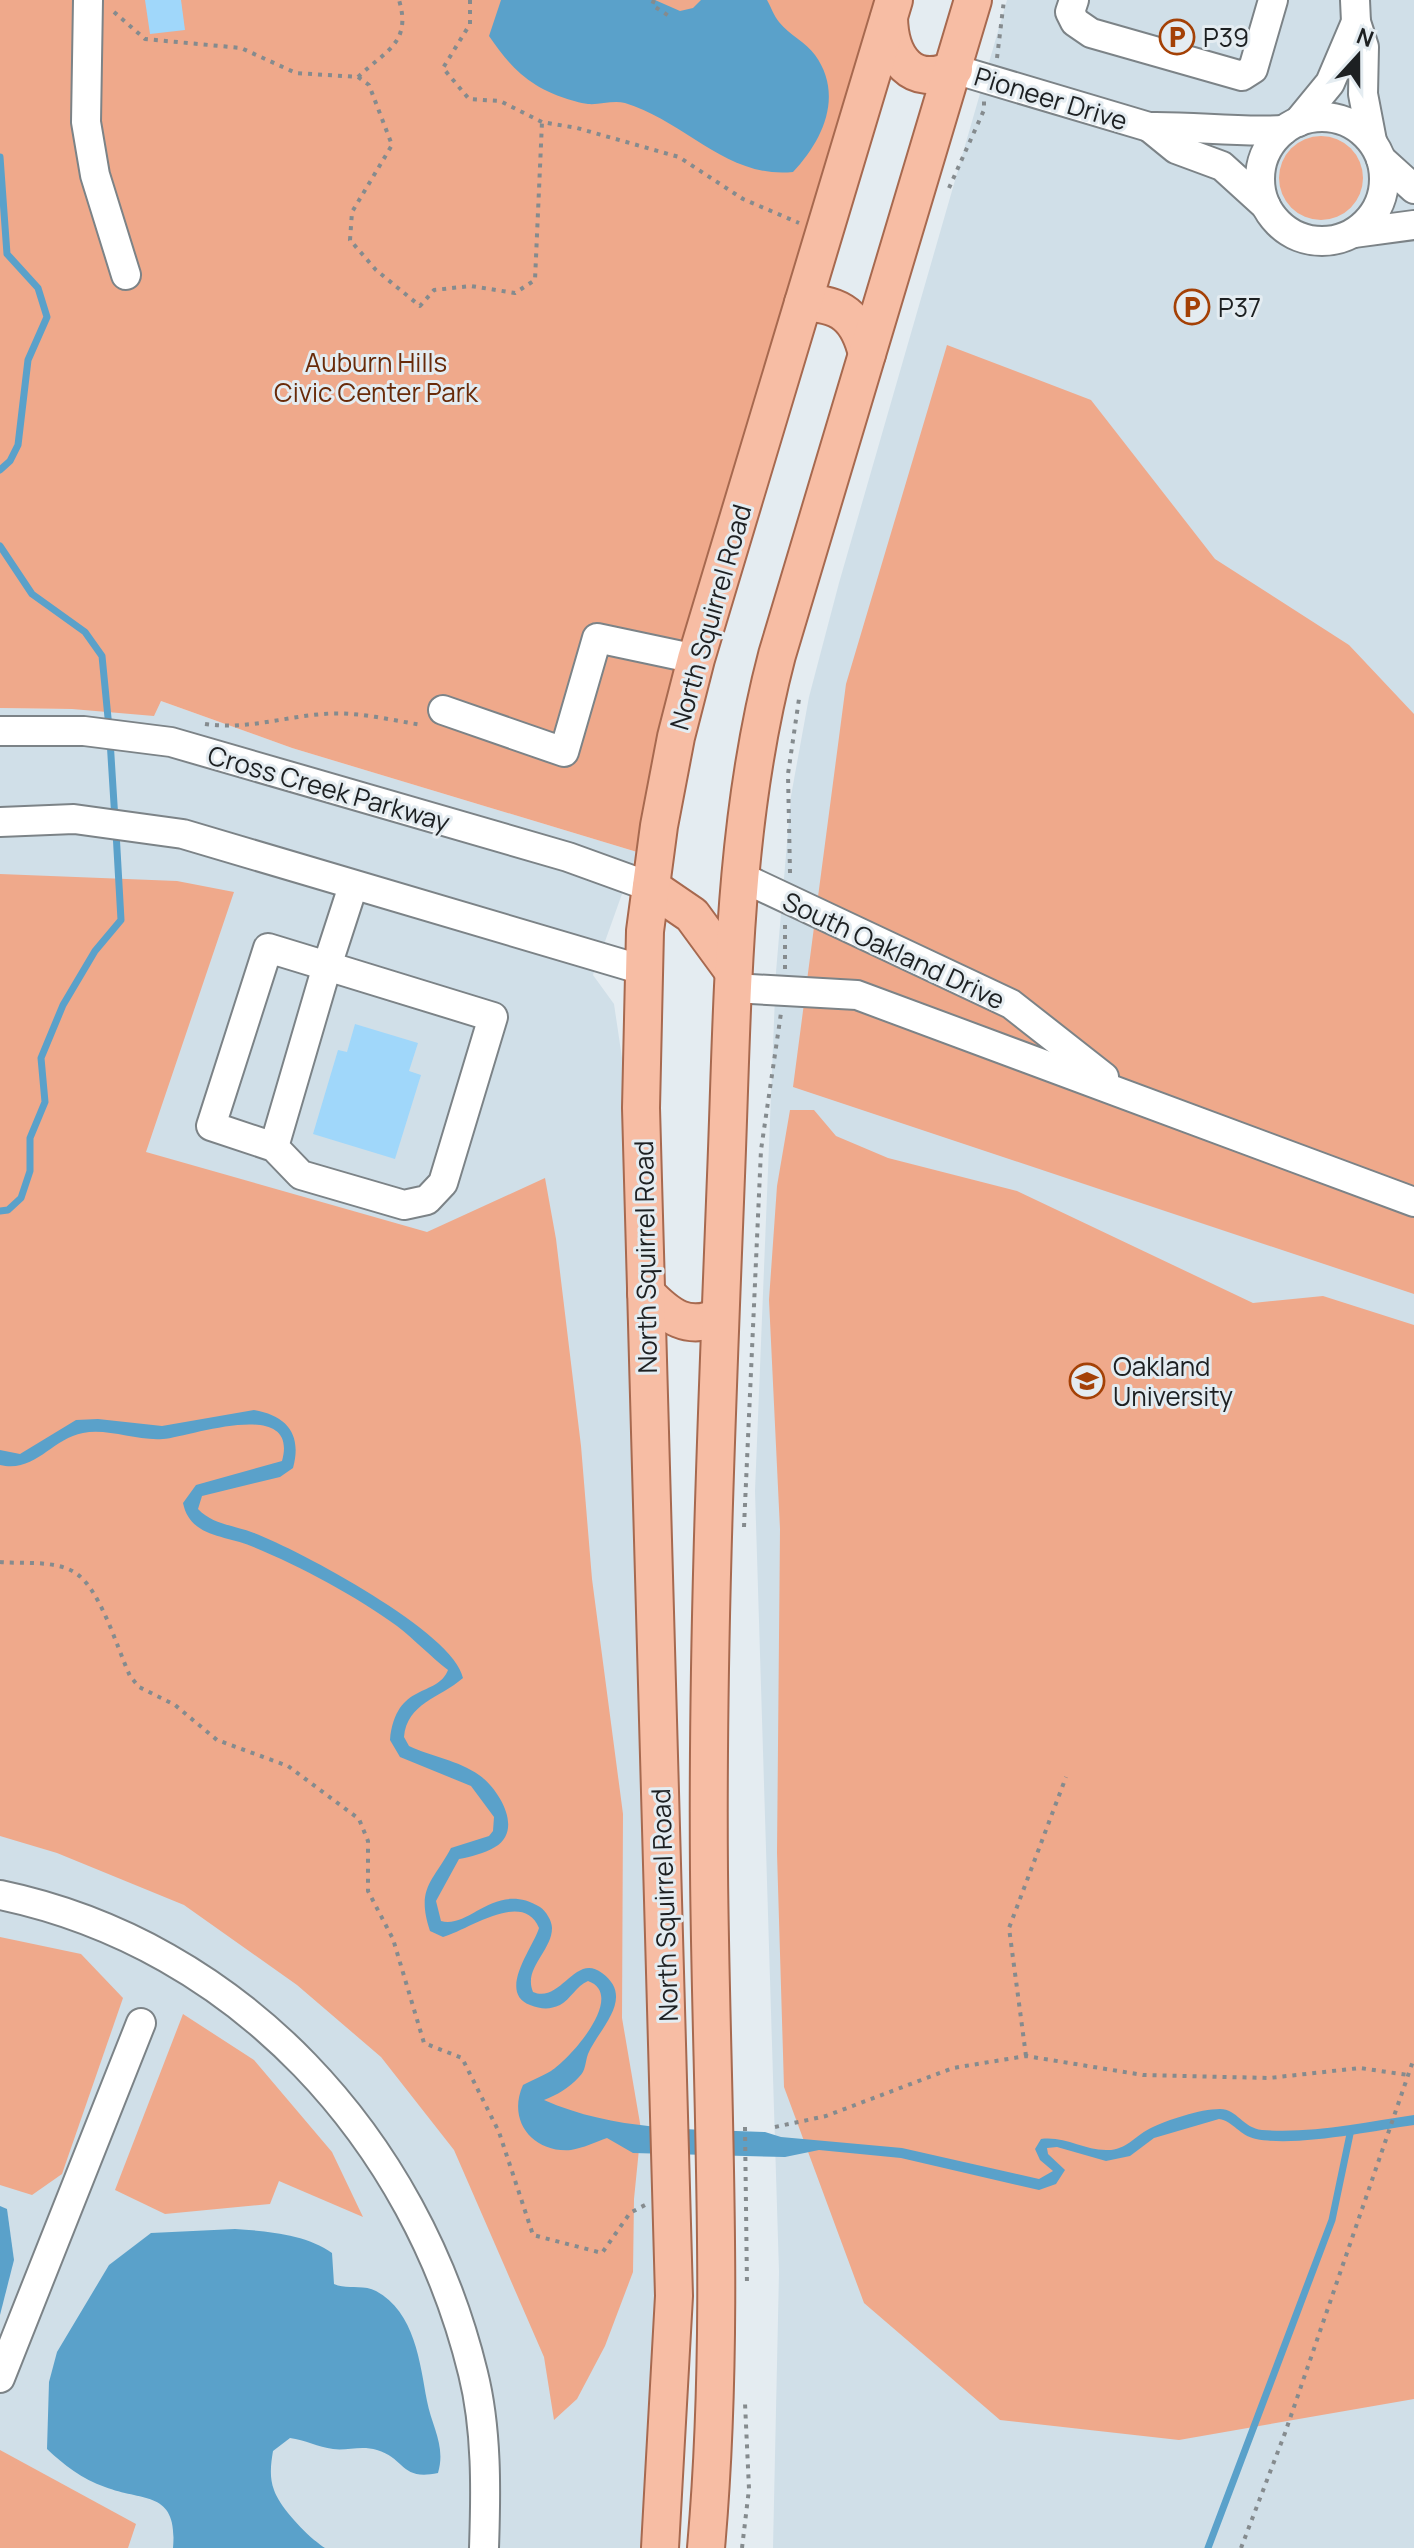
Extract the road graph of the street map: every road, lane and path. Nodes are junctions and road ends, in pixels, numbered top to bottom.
1 (88, 0) edge
2 (105, 0) edge
3 (399, 0) edge
4 (470, 0) edge
5 (654, 0) edge
6 (973, 0) edge
7 (1004, 0) edge
8 (1074, 0) edge
9 (1273, 0) edge
10 (892, 9) edge
11 (1355, 11) edge
12 (669, 16) dead end
13 (998, 54) dead end
14 (954, 69) junction
15 (358, 77) junction
16 (982, 105) dead end
17 (542, 122) junction
18 (1291, 126) junction
19 (1149, 127) junction
20 (1376, 150) junction
21 (1414, 189) edge
22 (944, 201) dead end
23 (1266, 206) junction
24 (1414, 225) edge
25 (825, 231) junction
26 (1354, 233) junction
27 (126, 275) dead end
28 (803, 303) junction
29 (867, 354) junction
30 (696, 659) junction
31 (801, 688) dead end
32 (443, 710) joint
33 (199, 723) dead end
34 (0, 731) edge
35 (0, 822) edge
36 (739, 876) junction
37 (790, 878) dead end
38 (353, 886) junction
39 (651, 887) junction
40 (785, 916) dead end
41 (327, 966) junction
42 (643, 970) junction
43 (785, 975) dead end
44 (733, 980) junction
45 (783, 1004) dead end
46 (1120, 1090) junction
47 (274, 1147) junction
48 (1414, 1202) edge
49 (646, 1293) junction
50 (720, 1316) junction
51 (744, 1528) dead end
52 (0, 1562) edge
53 (1066, 1777) dead end
54 (0, 1895) edge
55 (141, 2023) dead end
56 (1026, 2056) junction
57 (1414, 2058) edge
58 (1408, 2075) junction
59 (745, 2113) dead end
60 (775, 2127) dead end
61 (673, 2215) junction
62 (733, 2216) junction
63 (747, 2295) dead end
64 (0, 2378) edge
65 (745, 2389) dead end
66 (484, 2548) edge
67 (660, 2548) edge
68 (706, 2548) edge
69 (742, 2548) edge
70 (1241, 2548) edge

1 - 27 street
2 - 15 path
3 - 15 path
4 - 17 path
5 - 12 path
6 - 14 main road, North Squirrel Road
7 - 13 path
8 - 9 street
10 - 14 main road
10 - 25 main road, North Squirrel Road
11 - 18 street
11 - 20 street
14 - 19 street, Pioneer Drive
14 - 29 main road, North Squirrel Road
15 - 17 path
16 - 22 path
17 - 25 path
18 - 19 street, Pioneer Drive
18 - 20 street
18 - 23 street
19 - 23 street, Pioneer Drive
20 - 21 street
20 - 26 street
23 - 26 street
24 - 26 street
25 - 28 main road, North Squirrel Road
28 - 29 main road
28 - 30 main road, North Squirrel Road
29 - 36 main road, North Squirrel Road
30 - 32 street
30 - 39 main road, North Squirrel Road
31 - 37 path
32 - 33 path
34 - 39 street, Cross Creek Parkway
35 - 38 street
36 - 44 main road, North Squirrel Road
36 - 46 street, South Oakland Drive
38 - 41 street
38 - 42 street
39 - 42 main road, North Squirrel Road
39 - 44 main road
40 - 43 path
41 - 47 street
41 - 47 street
41 - 47 street
42 - 49 main road, North Squirrel Road
44 - 46 street, South Oakland Drive
44 - 50 main road, North Squirrel Road
45 - 51 path
46 - 48 street, South Oakland Drive
49 - 50 main road
49 - 61 main road, North Squirrel Road
50 - 62 main road, North Squirrel Road
52 - 61 path
53 - 56 path
54 - 66 street
55 - 64 street
56 - 58 path
56 - 60 path
57 - 58 path
58 - 70 path
59 - 62 path
61 - 67 main road, North Squirrel Road
62 - 63 path
62 - 68 main road, North Squirrel Road
65 - 69 path

